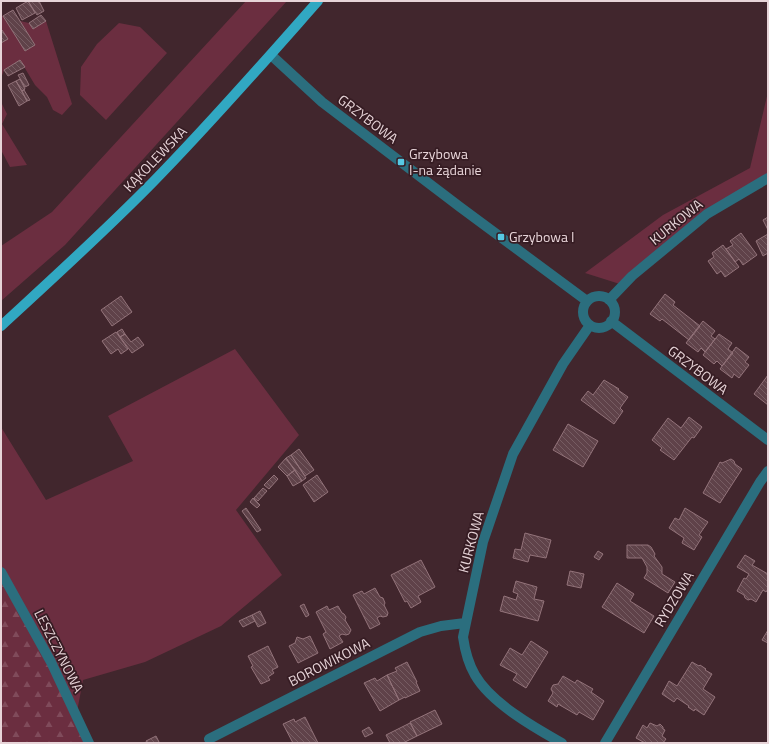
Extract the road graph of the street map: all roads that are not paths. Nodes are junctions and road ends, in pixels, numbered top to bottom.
1 (318, 1) edge
2 (270, 55) junction
3 (768, 178) edge
4 (609, 300) junction
5 (587, 301) junction
6 (611, 321) junction
7 (590, 325) junction
8 (1, 326) edge
9 (768, 440) edge
10 (768, 471) edge
11 (1, 572) edge
12 (466, 622) junction
13 (209, 738) dead end
14 (89, 743) edge
15 (562, 743) edge
16 (605, 743) edge

1 - 2 main road, KĄKOLEWSKA
2 - 5 street, GRZYBOWA
2 - 8 main road, KĄKOLEWSKA
3 - 4 street, KURKOWA
4 - 5 street
4 - 6 street
5 - 7 street
6 - 7 street
6 - 9 street, GRZYBOWA
7 - 12 street, KURKOWA
10 - 16 street, RYDZOWA
11 - 14 street, LESZCZYNOWA
12 - 13 street, BOROWIKOWA
12 - 15 street, KURKOWA

